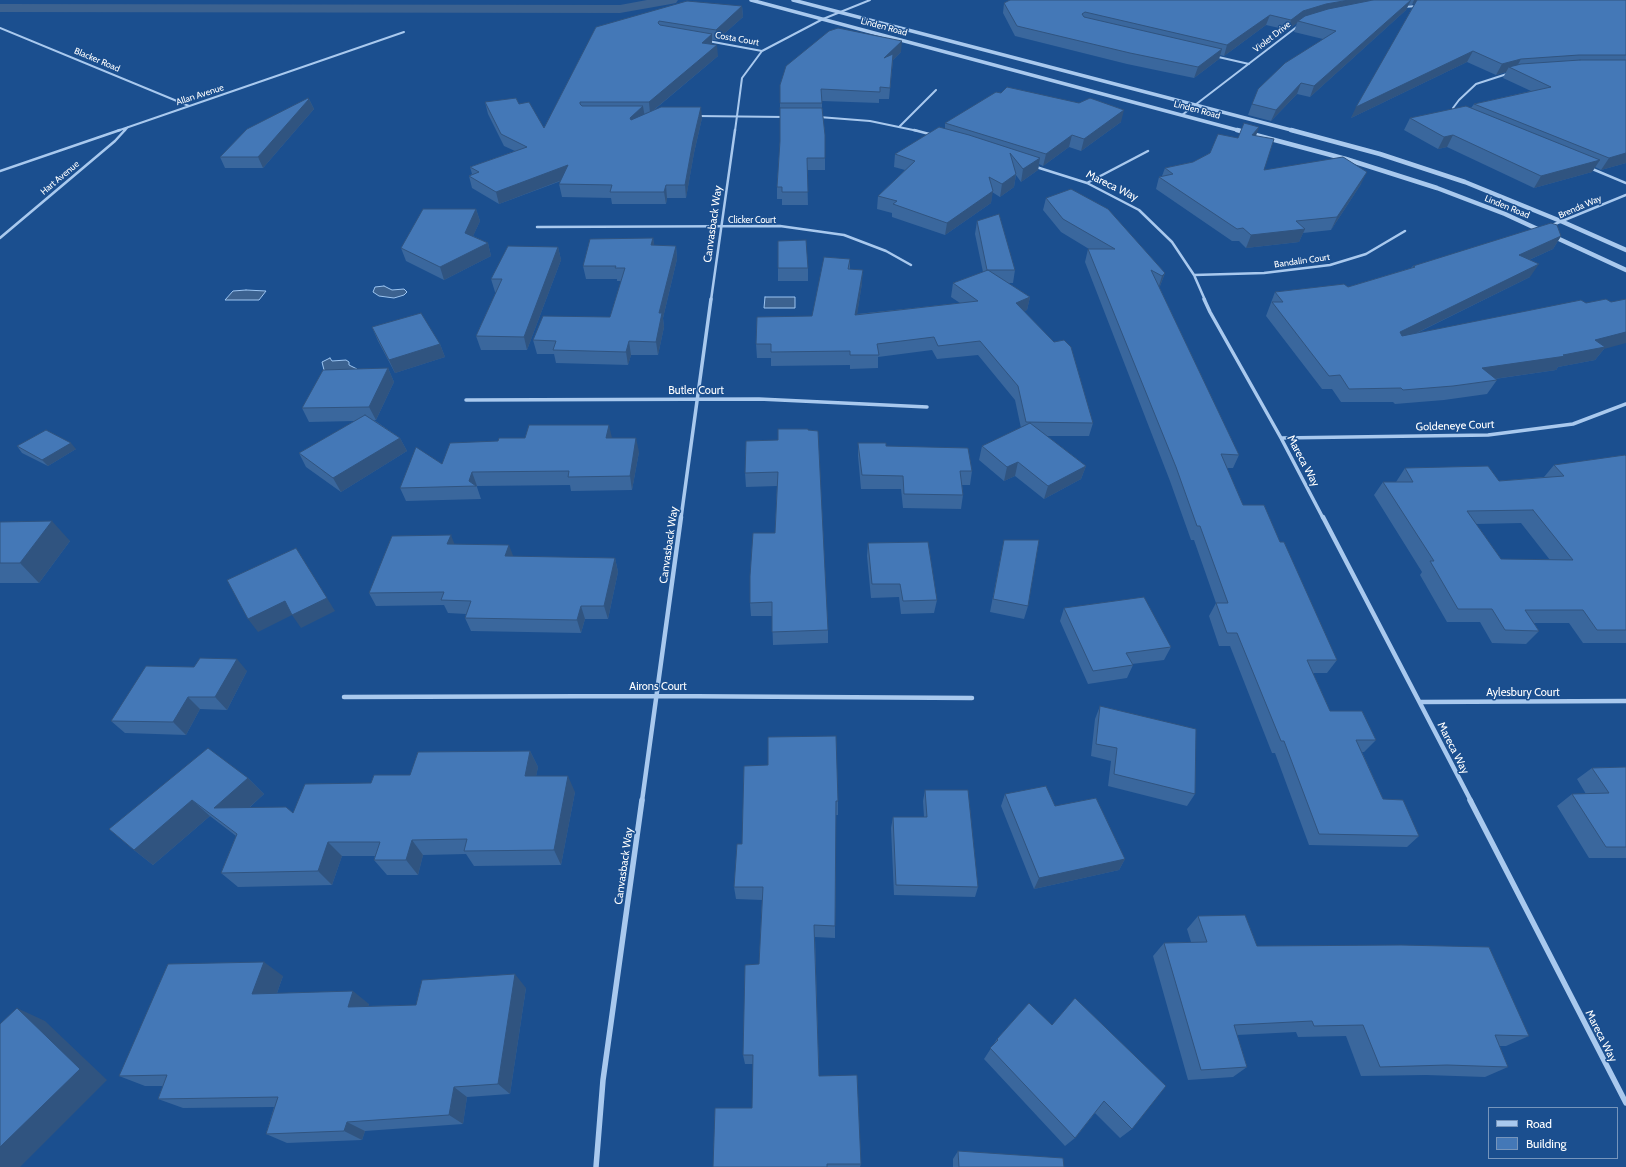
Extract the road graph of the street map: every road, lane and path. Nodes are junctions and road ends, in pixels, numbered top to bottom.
1 (751, 0) edge
2 (793, 0) edge
3 (870, 0) edge
4 (1423, 6) edge
5 (1400, 7) edge
6 (841, 12) junction
7 (823, 19) junction
8 (1300, 24) edge
9 (0, 28) edge
10 (404, 32) dead end
11 (700, 40) edge
12 (762, 51) junction
13 (1211, 55) edge
14 (1249, 64) junction
15 (1514, 72) edge
16 (936, 90) dead end
17 (1196, 104) junction
18 (189, 106) junction
19 (1182, 115) junction
20 (691, 116) edge
21 (736, 116) junction
22 (1462, 116) edge
23 (788, 117) edge
24 (810, 117) edge
25 (900, 126) junction
26 (128, 127) junction
27 (938, 136) edge
28 (1148, 151) dead end
29 (1028, 164) edge
30 (1589, 167) edge
31 (0, 171) edge
32 (1087, 183) junction
33 (1626, 183) edge
34 (1626, 195) edge
35 (1563, 222) junction
36 (537, 227) dead end
37 (722, 227) junction
38 (1540, 230) junction
39 (1405, 231) dead end
40 (0, 238) edge
41 (1626, 250) edge
42 (911, 265) dead end
43 (1626, 270) edge
44 (1194, 275) junction
45 (466, 400) dead end
46 (698, 400) junction
47 (1626, 404) edge
48 (927, 406) dead end
49 (1281, 438) junction
50 (657, 696) junction
51 (344, 697) dead end
52 (972, 698) dead end
53 (1420, 702) junction
54 (1626, 702) edge
55 (1626, 1104) edge
56 (596, 1167) edge

1 - 7 street, Linden Road
2 - 6 street, Linden Road
3 - 6 street, Canvasback Way
4 - 5 street
6 - 7 street, Canvasback Way
6 - 17 street, Linden Road
7 - 12 street, Canvasback Way
7 - 19 street, Linden Road
8 - 14 street, Violet Drive
9 - 18 street, Blacker Road
10 - 18 street, Allan Avenue
11 - 12 street, Costa Court
12 - 21 street, Canvasback Way
13 - 14 street
14 - 17 street, Violet Drive
15 - 22 street
16 - 25 street
17 - 19 street, Violet Drive
17 - 35 street, Linden Road
18 - 26 street, Allan Avenue
19 - 38 street, Linden Road
20 - 21 street
21 - 23 street
21 - 37 street, Canvasback Way
24 - 25 street
25 - 27 street
26 - 31 street, Allan Avenue
26 - 40 street, Hart Avenue
28 - 32 street
29 - 32 street, Mareca Way
30 - 33 street
32 - 44 street, Mareca Way
34 - 35 street, Brenda Way
35 - 38 street, Brenda Way
35 - 41 street, Linden Road
36 - 37 street, Clicker Court
37 - 42 street, Clicker Court
37 - 46 street, Canvasback Way
38 - 43 street, Linden Road
39 - 44 street, Bandalin Court
44 - 49 street, Mareca Way
45 - 46 street, Butler Court
46 - 48 street, Butler Court
46 - 50 street, Canvasback Way
47 - 49 street, Goldeneye Court
49 - 53 street, Mareca Way
50 - 51 street, Airons Court
50 - 52 street, Airons Court
50 - 56 street, Canvasback Way
53 - 54 street, Aylesbury Court
53 - 55 street, Mareca Way

